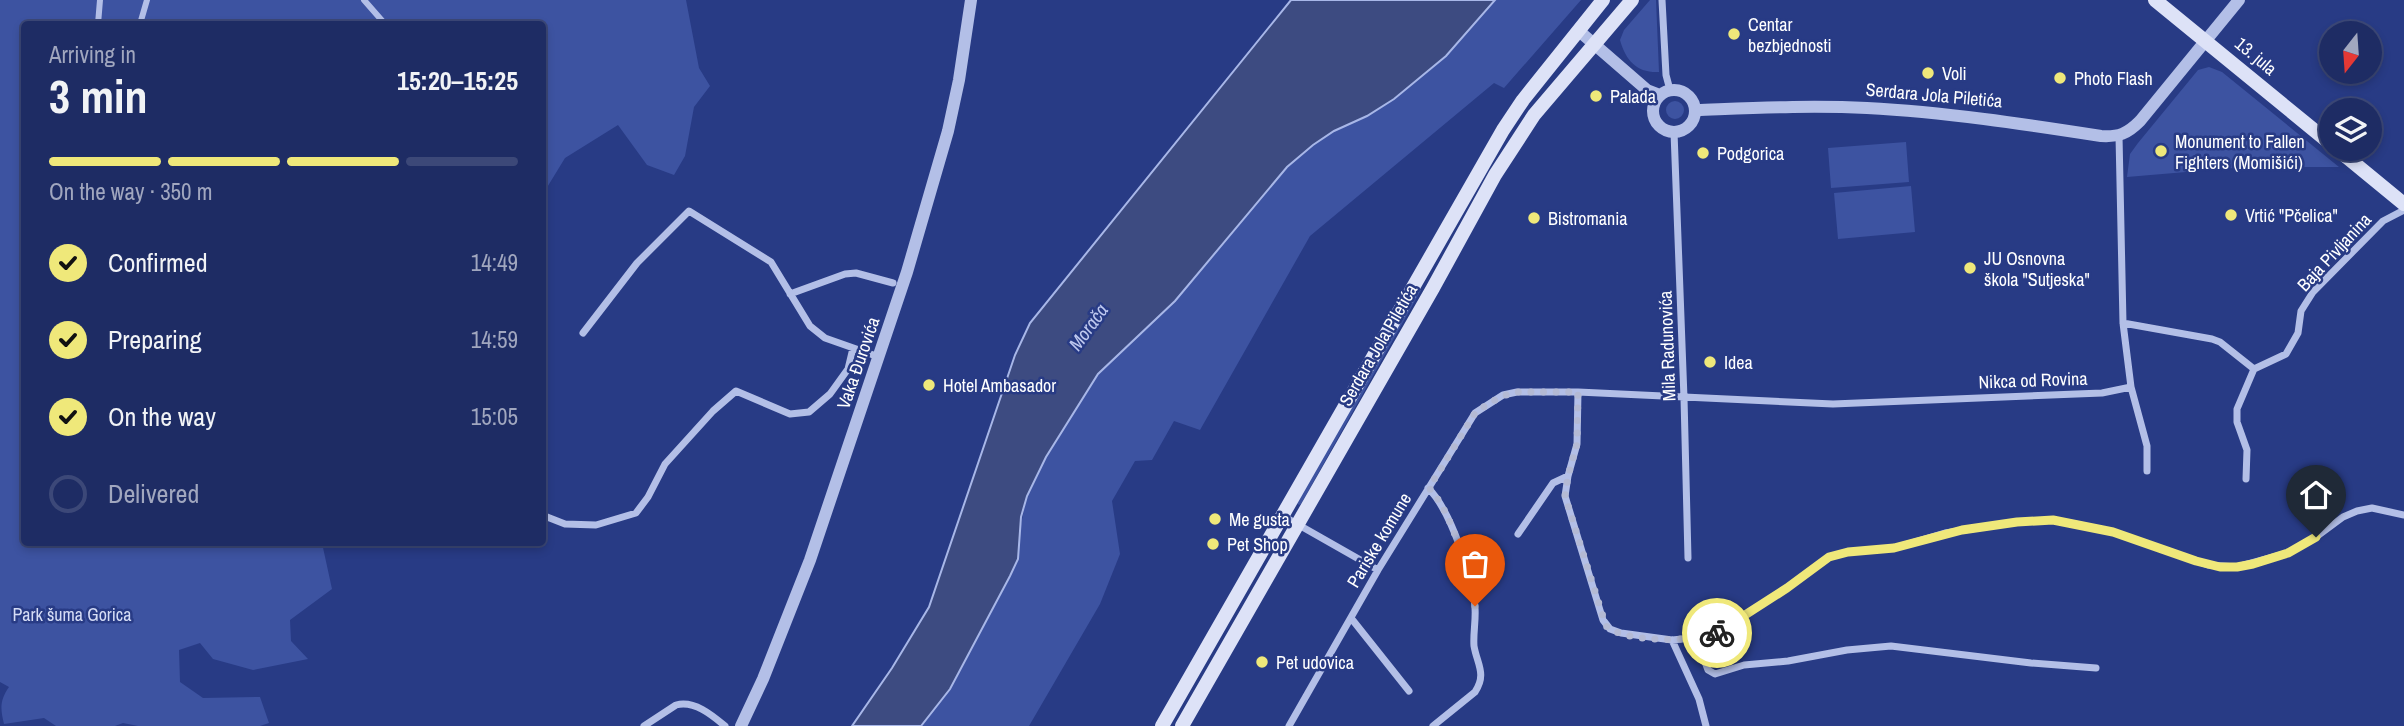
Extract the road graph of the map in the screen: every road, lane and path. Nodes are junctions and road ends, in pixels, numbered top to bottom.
1 (100, 0) edge
2 (148, 0) edge
3 (364, 0) edge
4 (971, 0) edge
5 (1603, 0) edge
6 (1632, 0) edge
7 (1662, 0) edge
8 (2155, 0) edge
9 (2239, 0) edge
10 (98, 21) edge
11 (141, 21) edge
12 (382, 21) edge
13 (1578, 32) junction
14 (2207, 40) junction
15 (1595, 44) junction
16 (1665, 93) junction
17 (1696, 110) junction
18 (1674, 132) junction
19 (2319, 134) edge
20 (2119, 136) junction
21 (2352, 161) edge
22 (2404, 204) edge
23 (2404, 210) edge
24 (893, 283) dead end
25 (790, 294) junction
26 (2123, 323) junction
27 (583, 333) dead end
28 (853, 348) junction
29 (879, 357) junction
30 (2254, 369) junction
31 (2131, 387) junction
32 (1578, 392) junction
33 (1684, 398) junction
34 (2147, 471) dead end
35 (1568, 476) junction
36 (2246, 479) dead end
37 (1429, 488) junction
38 (2404, 515) edge
39 (1283, 516) junction
40 (546, 517) edge
41 (1297, 524) junction
42 (1518, 534) dead end
43 (1688, 558) dead end
44 (1378, 570) junction
45 (1351, 618) junction
46 (1715, 634) junction
47 (1672, 640) junction
48 (2096, 667) dead end
49 (1409, 691) dead end
50 (1187, 725) edge
51 (644, 726) edge
52 (725, 726) edge
53 (741, 726) edge
54 (1162, 726) edge
55 (1289, 726) edge
56 (1433, 726) edge
57 (1706, 726) edge

1 - 10 street
2 - 11 street
3 - 12 street
4 - 29 street, Vaka Đurovića
5 - 13 main road, Serdara Jola Piletića
6 - 15 main road, Serdara Jola Piletića
7 - 16 street
8 - 14 main road, 13. jula
9 - 14 street
13 - 15 street
13 - 39 main road, Serdara Jola Piletića
14 - 19 main road, 13. jula
14 - 20 street
15 - 16 street
15 - 41 main road, Serdara Jola Piletića
16 - 17 street
16 - 18 street
17 - 18 street
17 - 20 street, Serdara Jola Piletića
18 - 33 street, Mila Radunovića
20 - 26 street
21 - 22 main road
23 - 30 street, Baja Pivljanina
24 - 25 street
25 - 27 street
25 - 28 street
26 - 30 street
26 - 31 street
28 - 29 street
28 - 40 street
29 - 53 street, Vaka Đurovića
30 - 36 street
31 - 33 street, Nikca od Rovina
31 - 34 street
32 - 33 street, Pariske komune
32 - 35 street
32 - 37 street, Pariske komune
33 - 43 street, Mila Radunovića
35 - 42 street
35 - 47 street
37 - 44 street, Pariske komune
37 - 56 street
38 - 46 street
39 - 41 street
39 - 54 main road, Serdara Jola Piletića
41 - 44 street
41 - 50 main road, Serdara Jola Piletića
44 - 45 street, Pariske komune
45 - 49 street
45 - 55 street, Pariske komune
46 - 47 street
46 - 48 street
47 - 57 street
51 - 52 street

